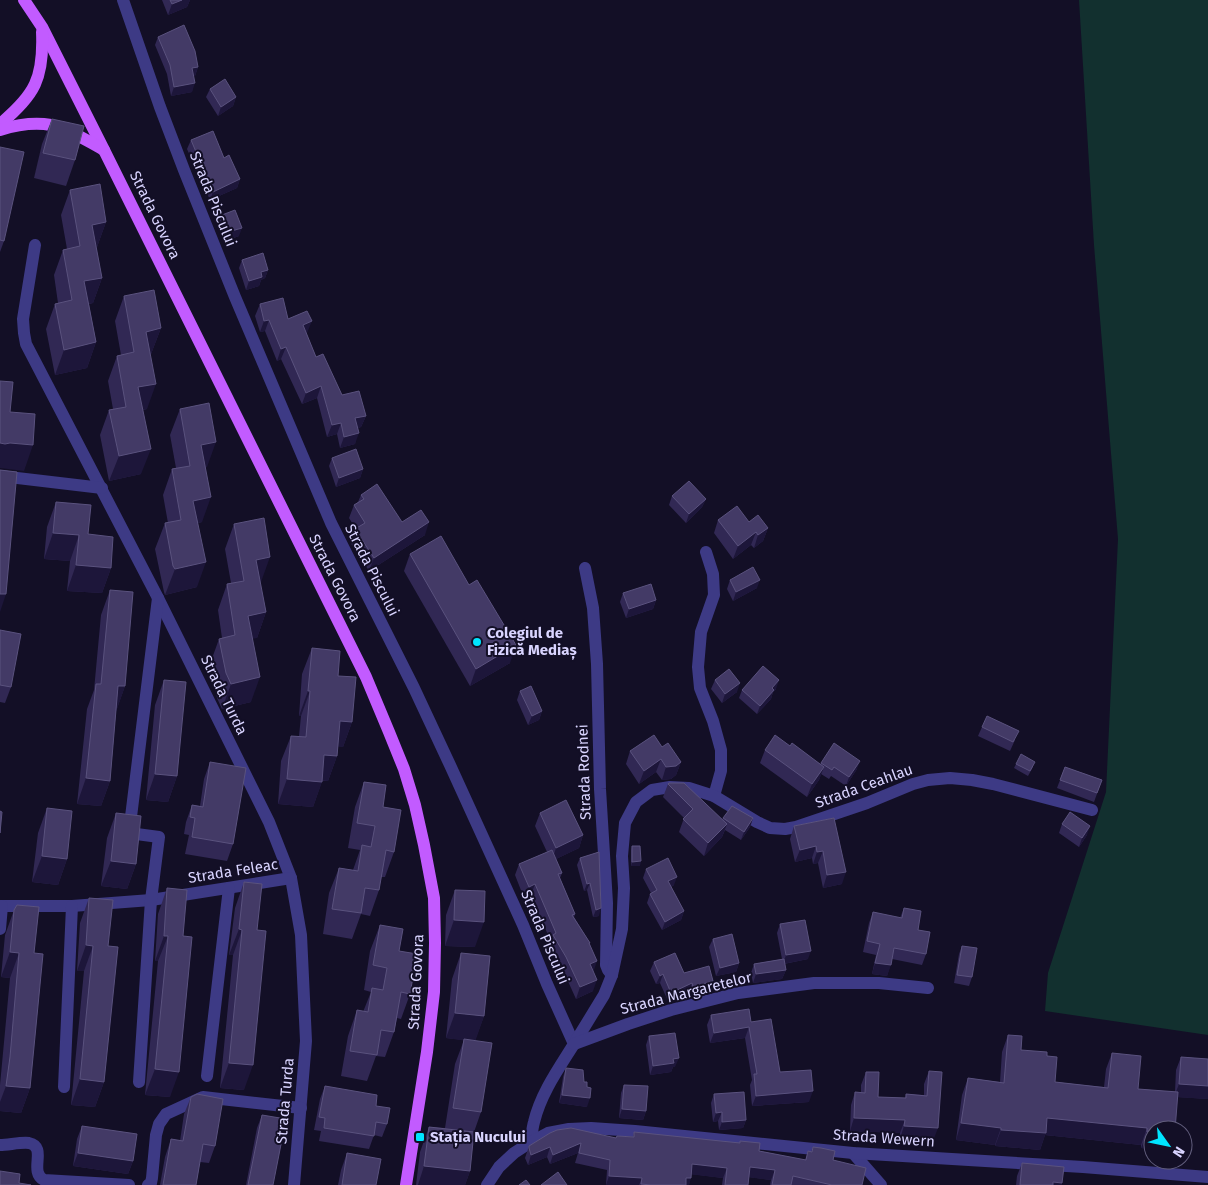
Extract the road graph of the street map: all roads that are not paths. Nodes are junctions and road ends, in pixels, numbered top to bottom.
1 (24, 0) edge
2 (123, 0) edge
3 (42, 27) junction
4 (0, 124) edge
5 (0, 130) edge
6 (104, 150) junction
7 (35, 244) dead end
8 (0, 476) edge
9 (102, 488) junction
10 (706, 552) dead end
11 (585, 568) dead end
12 (158, 598) junction
13 (714, 796) junction
14 (1092, 810) dead end
15 (291, 878) junction
16 (229, 888) junction
17 (150, 900) junction
18 (1, 906) edge
19 (72, 906) junction
20 (0, 928) edge
21 (612, 974) junction
22 (928, 988) dead end
23 (574, 1044) junction
24 (207, 1076) dead end
25 (139, 1082) dead end
26 (64, 1087) dead end
27 (301, 1108) junction
28 (531, 1142) junction
29 (0, 1145) edge
30 (853, 1153) junction
31 (1208, 1177) edge
32 (129, 1185) edge
33 (148, 1185) edge
34 (294, 1185) edge
35 (406, 1185) edge
36 (487, 1185) edge
37 (881, 1185) edge

1 - 3 main road, Strada Govora
2 - 23 street, Strada Piscului
3 - 4 main road
3 - 6 main road, Strada Govora
5 - 6 main road
6 - 35 main road, Strada Govora
7 - 9 street, Strada Turda
8 - 9 street
9 - 12 street, Strada Turda
10 - 13 street
11 - 21 street, Strada Rodnei
12 - 15 street, Strada Turda
12 - 17 street
13 - 14 street, Strada Ceahlau
13 - 21 street, Strada Ceahlau
15 - 16 street, Strada Feleac
15 - 27 street, Strada Turda
16 - 17 street, Strada Feleac
16 - 24 street
17 - 19 street, Strada Feleac
17 - 25 street
18 - 19 street, Strada Feleac
18 - 20 street
19 - 26 street
21 - 23 street, Strada Ceahlau
22 - 23 street, Strada Margaretelor
23 - 28 street
27 - 33 street
27 - 34 street, Strada Turda
28 - 30 street, Strada Wewern
28 - 36 street, Strada Wewern
29 - 32 street
30 - 31 street, Strada Wewern
30 - 37 street

